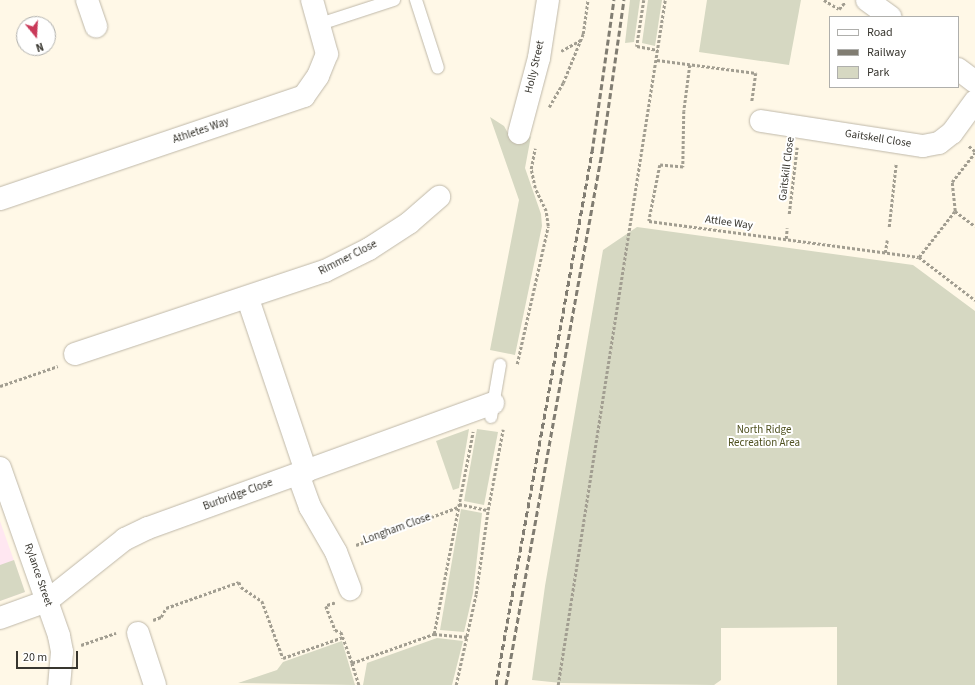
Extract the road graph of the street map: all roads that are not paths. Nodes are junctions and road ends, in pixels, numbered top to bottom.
1 (87, 0) edge
2 (312, 0) edge
3 (394, 0) edge
4 (416, 0) edge
5 (548, 0) edge
6 (320, 24) junction
7 (96, 26) dead end
8 (438, 68) dead end
9 (959, 70) edge
10 (975, 82) edge
11 (975, 101) edge
12 (761, 121) road end
13 (519, 133) dead end
14 (439, 198) dead end
15 (0, 199) edge
16 (248, 299) junction
17 (75, 354) road end
18 (500, 365) dead end
19 (492, 410) joint
20 (0, 468) edge
21 (302, 472) junction
22 (350, 589) road end
23 (47, 601) junction
24 (0, 618) edge
25 (138, 633) dead end
26 (59, 685) edge
27 (155, 685) edge

1 - 7 street
2 - 6 street, Athletes Way
3 - 6 lane
4 - 8 lane
5 - 13 street, Holly Street
6 - 15 street, Athletes Way
9 - 10 street
11 - 12 street, Gaitskell Close
14 - 16 street, Rimmer Close
16 - 17 street, Rimmer Close
16 - 21 street
18 - 19 lane
19 - 21 street, Burbridge Close
20 - 23 street, Rylance Street
21 - 22 street
21 - 23 street, Burbridge Close
23 - 24 street, Burbridge Close
23 - 26 street, Rylance Street
25 - 27 street

